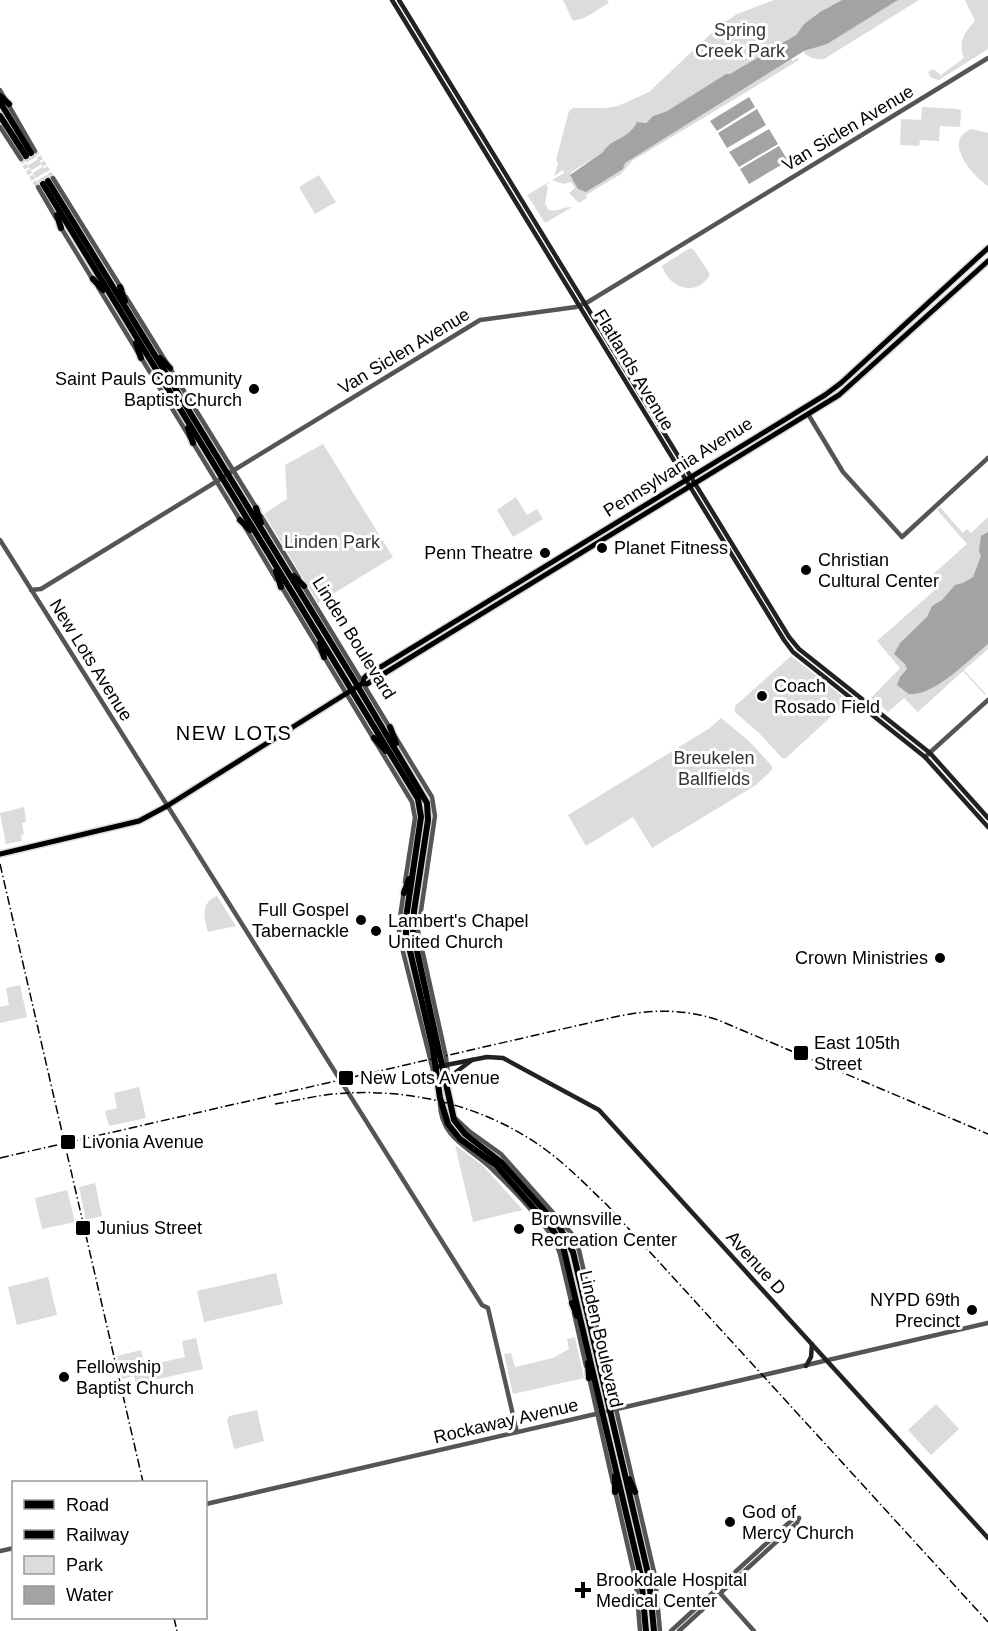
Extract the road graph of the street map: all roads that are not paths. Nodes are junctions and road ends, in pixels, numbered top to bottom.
1 (392, 0) edge
2 (399, 0) edge
3 (988, 58) edge
4 (0, 90) edge
5 (0, 96) edge
6 (0, 102) edge
7 (9, 104) junction
8 (0, 116) edge
9 (0, 127) edge
10 (28, 155) junction
11 (45, 182) junction
12 (53, 203) junction
13 (61, 228) junction
14 (988, 248) edge
15 (988, 261) edge
16 (93, 279) junction
17 (120, 287) junction
18 (113, 301) junction
19 (585, 303) junction
20 (579, 306) junction
21 (129, 313) junction
22 (134, 334) junction
23 (152, 350) junction
24 (141, 358) junction
25 (170, 368) junction
26 (808, 414) junction
27 (184, 416) junction
28 (193, 443) junction
29 (988, 458) edge
30 (225, 476) junction
31 (692, 476) junction
32 (686, 481) junction
33 (696, 483) junction
34 (690, 488) junction
35 (256, 508) junction
36 (240, 520) junction
37 (267, 537) junction
38 (259, 539) junction
39 (0, 540) edge
40 (273, 561) junction
41 (285, 567) junction
42 (304, 586) junction
43 (281, 587) junction
44 (31, 590) junction
45 (317, 634) junction
46 (324, 657) junction
47 (355, 688) junction
48 (988, 700) edge
49 (390, 727) junction
50 (374, 738) junction
51 (930, 753) junction
52 (397, 757) junction
53 (925, 757) junction
54 (167, 806) junction
55 (988, 818) edge
56 (988, 827) edge
57 (0, 854) edge
58 (414, 868) junction
59 (404, 893) junction
60 (472, 1060) junction
61 (441, 1065) junction
62 (449, 1083) junction
63 (448, 1094) junction
64 (440, 1098) junction
65 (452, 1111) junction
66 (572, 1303) junction
67 (988, 1323) edge
68 (584, 1332) junction
69 (601, 1344) junction
70 (812, 1344) junction
71 (588, 1348) junction
72 (828, 1361) junction
73 (806, 1366) junction
74 (602, 1372) junction
75 (589, 1378) junction
76 (613, 1410) junction
77 (600, 1413) junction
78 (517, 1432) junction
79 (616, 1467) junction
80 (624, 1470) junction
81 (615, 1492) junction
82 (635, 1492) junction
83 (207, 1504) edge
84 (988, 1538) edge
85 (720, 1593) junction
86 (640, 1631) edge
87 (646, 1631) edge
88 (654, 1631) edge
89 (660, 1631) edge
90 (671, 1631) edge
91 (679, 1631) edge
92 (754, 1631) edge

1 - 20 main road, Flatlands Avenue
2 - 19 main road, Flatlands Avenue
3 - 19 street, Van Siclen Avenue
4 - 7 street
5 - 7 highway
6 - 10 highway
7 - 10 street
8 - 10 highway
9 - 10 street
11 - 12 highway, Linden Boulevard
11 - 13 street, Linden Boulevard
11 - 17 street, Linden Boulevard
11 - 21 highway, Linden Boulevard
12 - 13 highway
12 - 18 highway, Linden Boulevard
13 - 16 street, Linden Boulevard
14 - 31 main road, Pennsylvania Avenue
15 - 26 main road, Pennsylvania Avenue
16 - 18 highway
16 - 24 street, Linden Boulevard
17 - 21 highway
17 - 25 street, Linden Boulevard
18 - 22 highway, Linden Boulevard
19 - 20 street, Van Siclen Avenue
19 - 31 main road, Flatlands Avenue
20 - 30 street, Van Siclen Avenue
20 - 32 main road, Flatlands Avenue
21 - 23 highway, Linden Boulevard
22 - 24 highway
22 - 27 highway, Linden Boulevard
23 - 25 highway
23 - 30 highway, Linden Boulevard
24 - 28 street, Linden Boulevard
25 - 30 street, Linden Boulevard
26 - 29 street
26 - 33 main road, Pennsylvania Avenue
27 - 28 highway
27 - 30 highway, Linden Boulevard
28 - 30 street, Linden Boulevard
30 - 35 street, Linden Boulevard
30 - 36 street, Linden Boulevard
30 - 37 highway, Linden Boulevard
30 - 38 highway, Linden Boulevard
30 - 44 street, Van Siclen Avenue
31 - 32 main road, Pennsylvania Avenue
31 - 33 main road, Flatlands Avenue
32 - 34 main road, Flatlands Avenue
32 - 47 main road, Pennsylvania Avenue
33 - 34 main road, Pennsylvania Avenue
33 - 51 main road, Flatlands Avenue
34 - 47 main road, Pennsylvania Avenue
34 - 53 main road, Flatlands Avenue
35 - 37 highway
35 - 42 street, Linden Boulevard
36 - 38 highway
36 - 43 street, Linden Boulevard
37 - 41 highway, Linden Boulevard
38 - 40 highway, Linden Boulevard
39 - 44 street, New Lots Avenue
40 - 43 highway
40 - 45 highway, Linden Boulevard
41 - 42 highway
41 - 47 highway, Linden Boulevard
42 - 47 street, Linden Boulevard
43 - 46 street, Linden Boulevard
44 - 54 street, New Lots Avenue
45 - 46 highway
45 - 47 highway, Linden Boulevard
46 - 47 street, Linden Boulevard
47 - 49 street, Linden Boulevard
47 - 50 street, Linden Boulevard
47 - 52 highway, Linden Boulevard
47 - 54 main road, Pennsylvania Avenue
48 - 51 street
49 - 52 highway
49 - 61 street, Linden Boulevard
50 - 52 highway
50 - 59 street, Linden Boulevard
51 - 53 street
51 - 55 main road, Flatlands Avenue
52 - 58 highway, Linden Boulevard
52 - 61 highway, Linden Boulevard
53 - 56 main road, Flatlands Avenue
54 - 57 main road, Pennsylvania Avenue
54 - 78 street, New Lots Avenue
58 - 59 highway
58 - 61 highway, Linden Boulevard
59 - 64 street, Linden Boulevard
60 - 61 main road, Avenue D
60 - 62 main road
60 - 70 main road, Avenue D
61 - 62 street, Linden Boulevard
61 - 63 highway, Linden Boulevard
61 - 64 highway, Linden Boulevard
62 - 63 street, Linden Boulevard
63 - 65 highway, Linden Boulevard
64 - 66 street, Linden Boulevard
64 - 68 highway, Linden Boulevard
65 - 69 street, Linden Boulevard
65 - 74 highway, Linden Boulevard
66 - 68 highway
66 - 75 street, Linden Boulevard
67 - 72 street, Rockaway Avenue
68 - 71 highway, Linden Boulevard
69 - 74 highway
69 - 76 street, Linden Boulevard
70 - 72 main road, Avenue D
70 - 73 main road
71 - 75 highway
71 - 77 highway, Linden Boulevard
72 - 73 street, Rockaway Avenue
72 - 84 main road, Avenue D
73 - 76 street, Rockaway Avenue
74 - 76 highway, Linden Boulevard
75 - 77 street, Linden Boulevard
76 - 77 street, Rockaway Avenue
76 - 80 highway, Linden Boulevard
76 - 82 street, Linden Boulevard
77 - 78 street, Rockaway Avenue
77 - 79 highway, Linden Boulevard
77 - 81 street, Linden Boulevard
78 - 83 street, Rockaway Avenue
79 - 81 highway
79 - 87 highway, Linden Boulevard
80 - 82 highway
80 - 88 highway, Linden Boulevard
81 - 86 street, Linden Boulevard
82 - 89 street, Linden Boulevard
85 - 90 street
85 - 91 street
85 - 92 street

